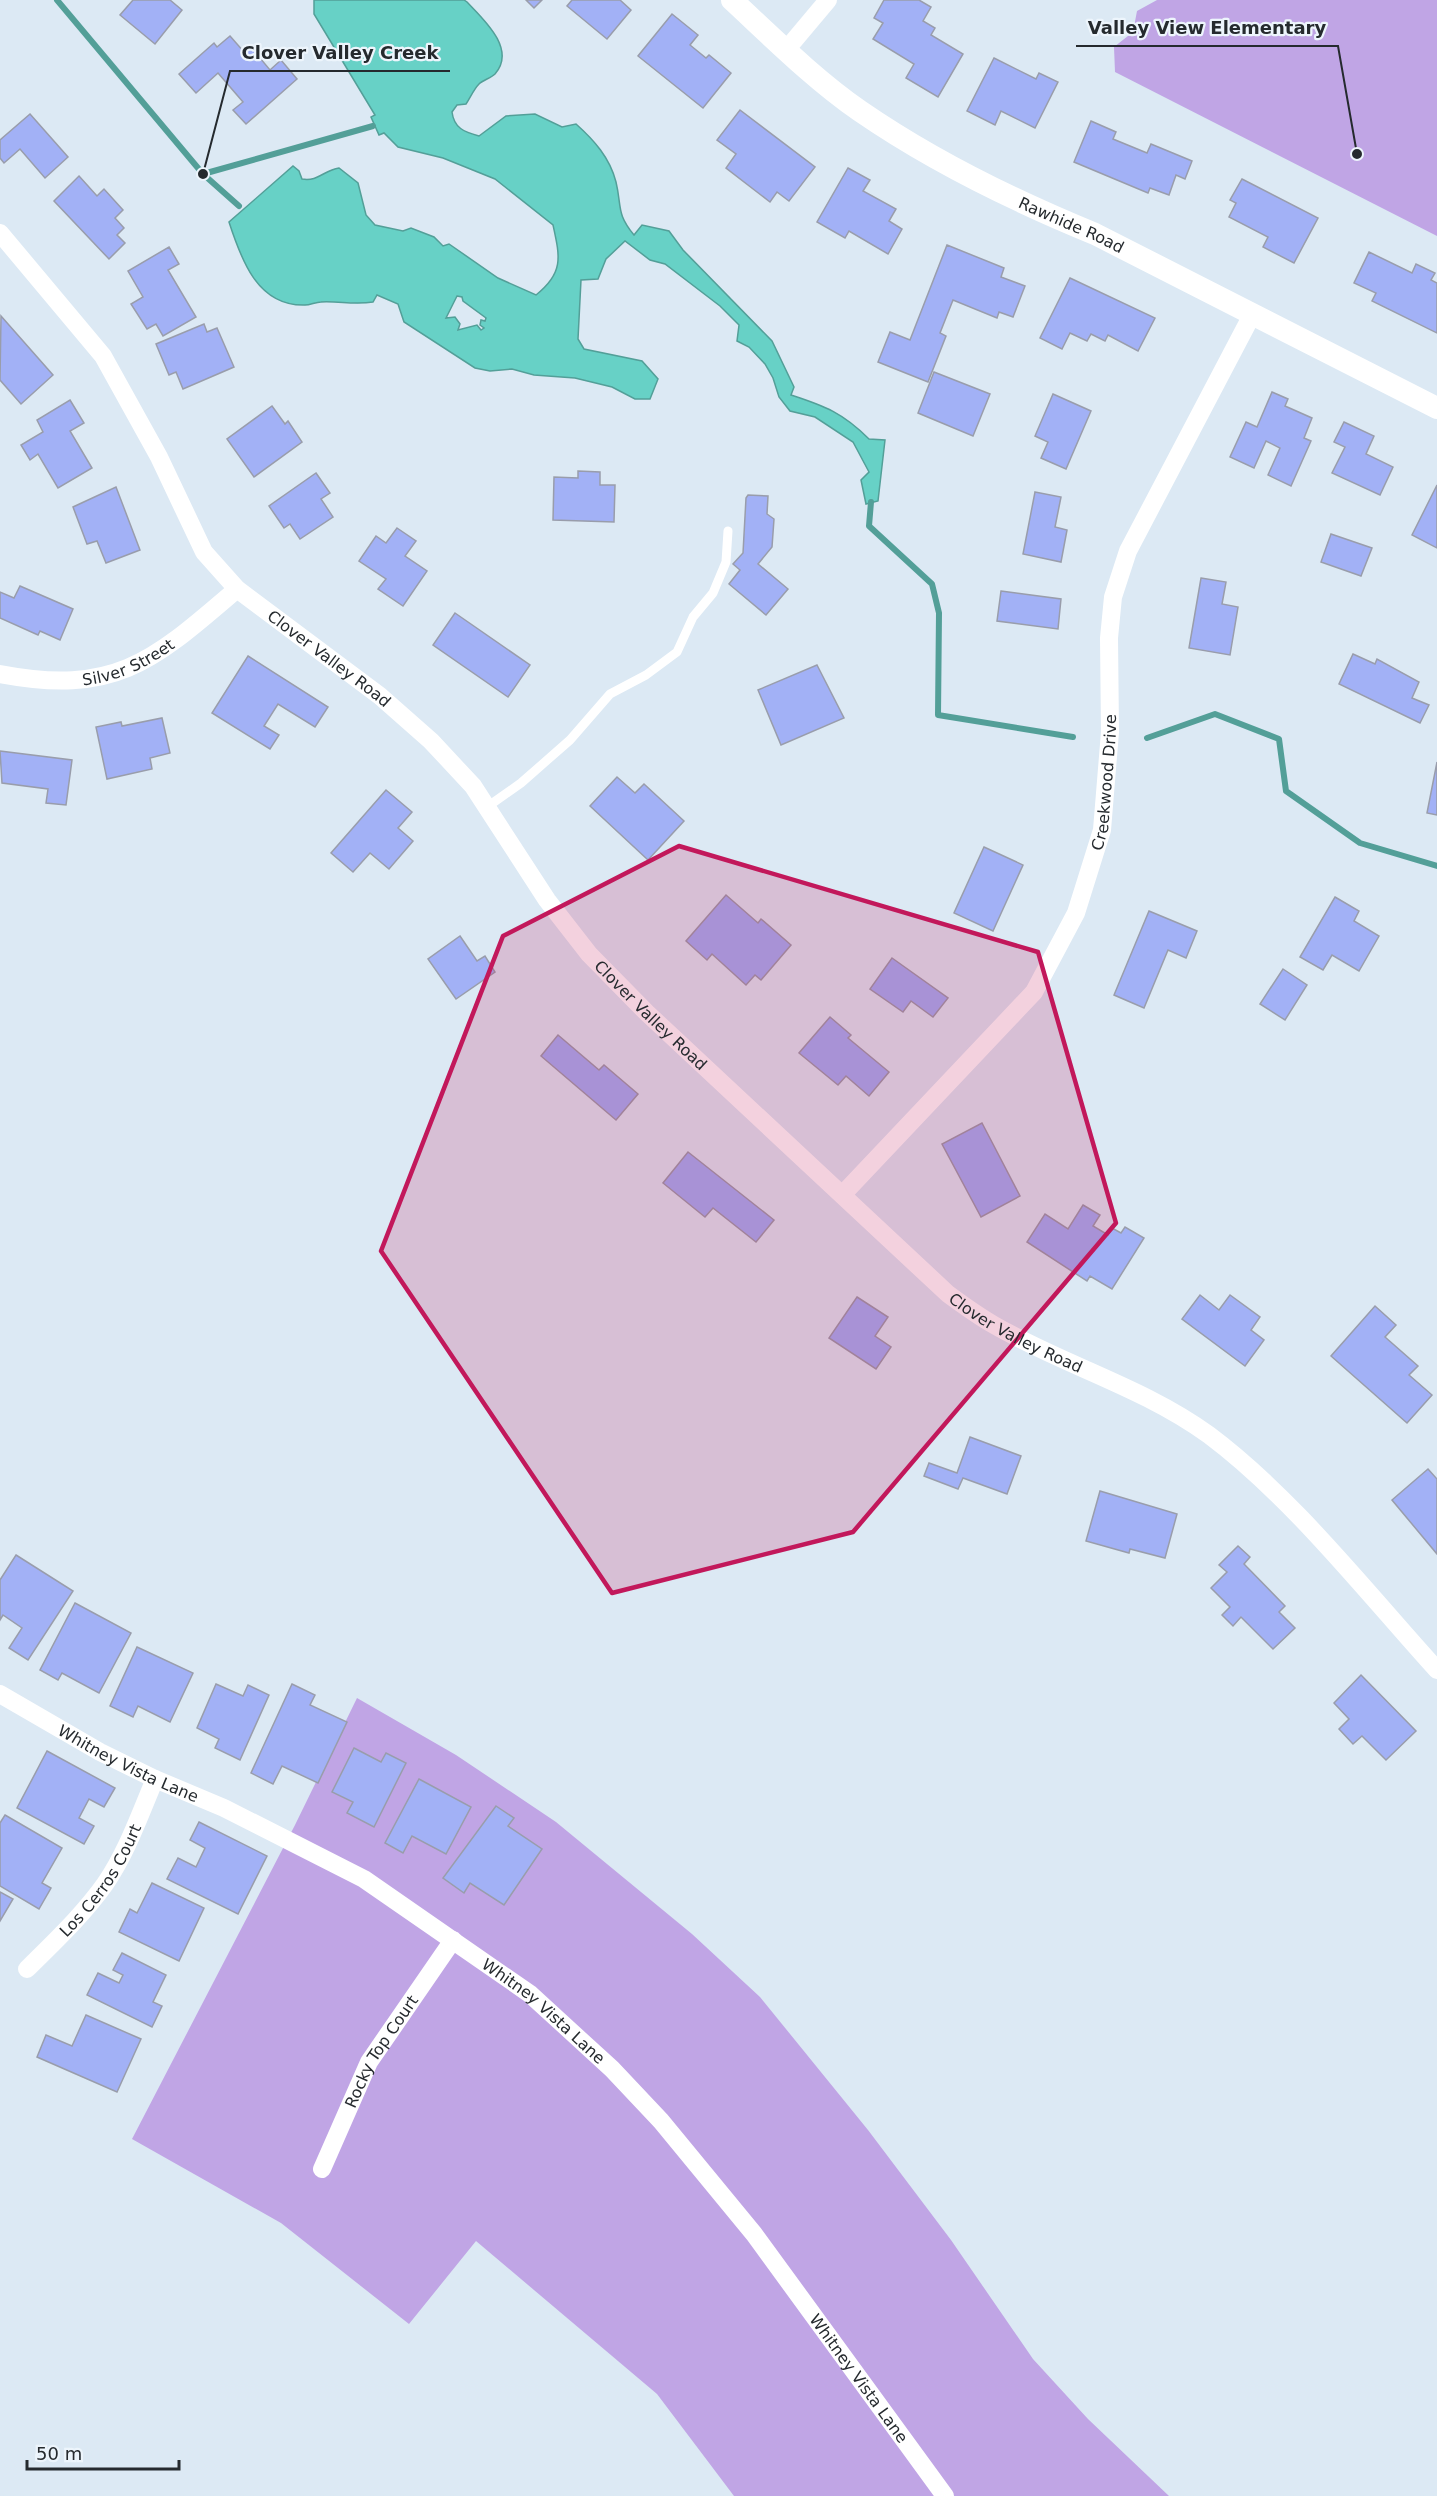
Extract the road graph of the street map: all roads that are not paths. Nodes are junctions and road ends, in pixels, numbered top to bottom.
1 (732, 0) edge
2 (828, 0) edge
3 (786, 50) junction
4 (0, 232) edge
5 (1253, 314) junction
6 (1437, 408) edge
7 (728, 531) dead end
8 (237, 589) junction
9 (0, 674) edge
10 (487, 807) junction
11 (843, 1194) junction
12 (1437, 1670) edge
13 (0, 1694) edge
14 (154, 1779) junction
15 (453, 1940) junction
16 (27, 1969) dead end
17 (322, 2169) dead end
18 (945, 2496) edge

1 - 3 street, Rawhide Road
2 - 3 street
3 - 5 street, Rawhide Road
4 - 8 street, Clover Valley Road
5 - 6 street, Rawhide Road
5 - 11 street, Creekwood Drive
7 - 10 lane
8 - 9 street, Silver Street
8 - 10 street, Clover Valley Road
10 - 11 street, Clover Valley Road
11 - 12 street, Clover Valley Road
13 - 14 street, Whitney Vista Lane
14 - 15 street, Whitney Vista Lane
14 - 16 street, Los Cerros Court
15 - 17 street, Rocky Top Court
15 - 18 street, Whitney Vista Lane

